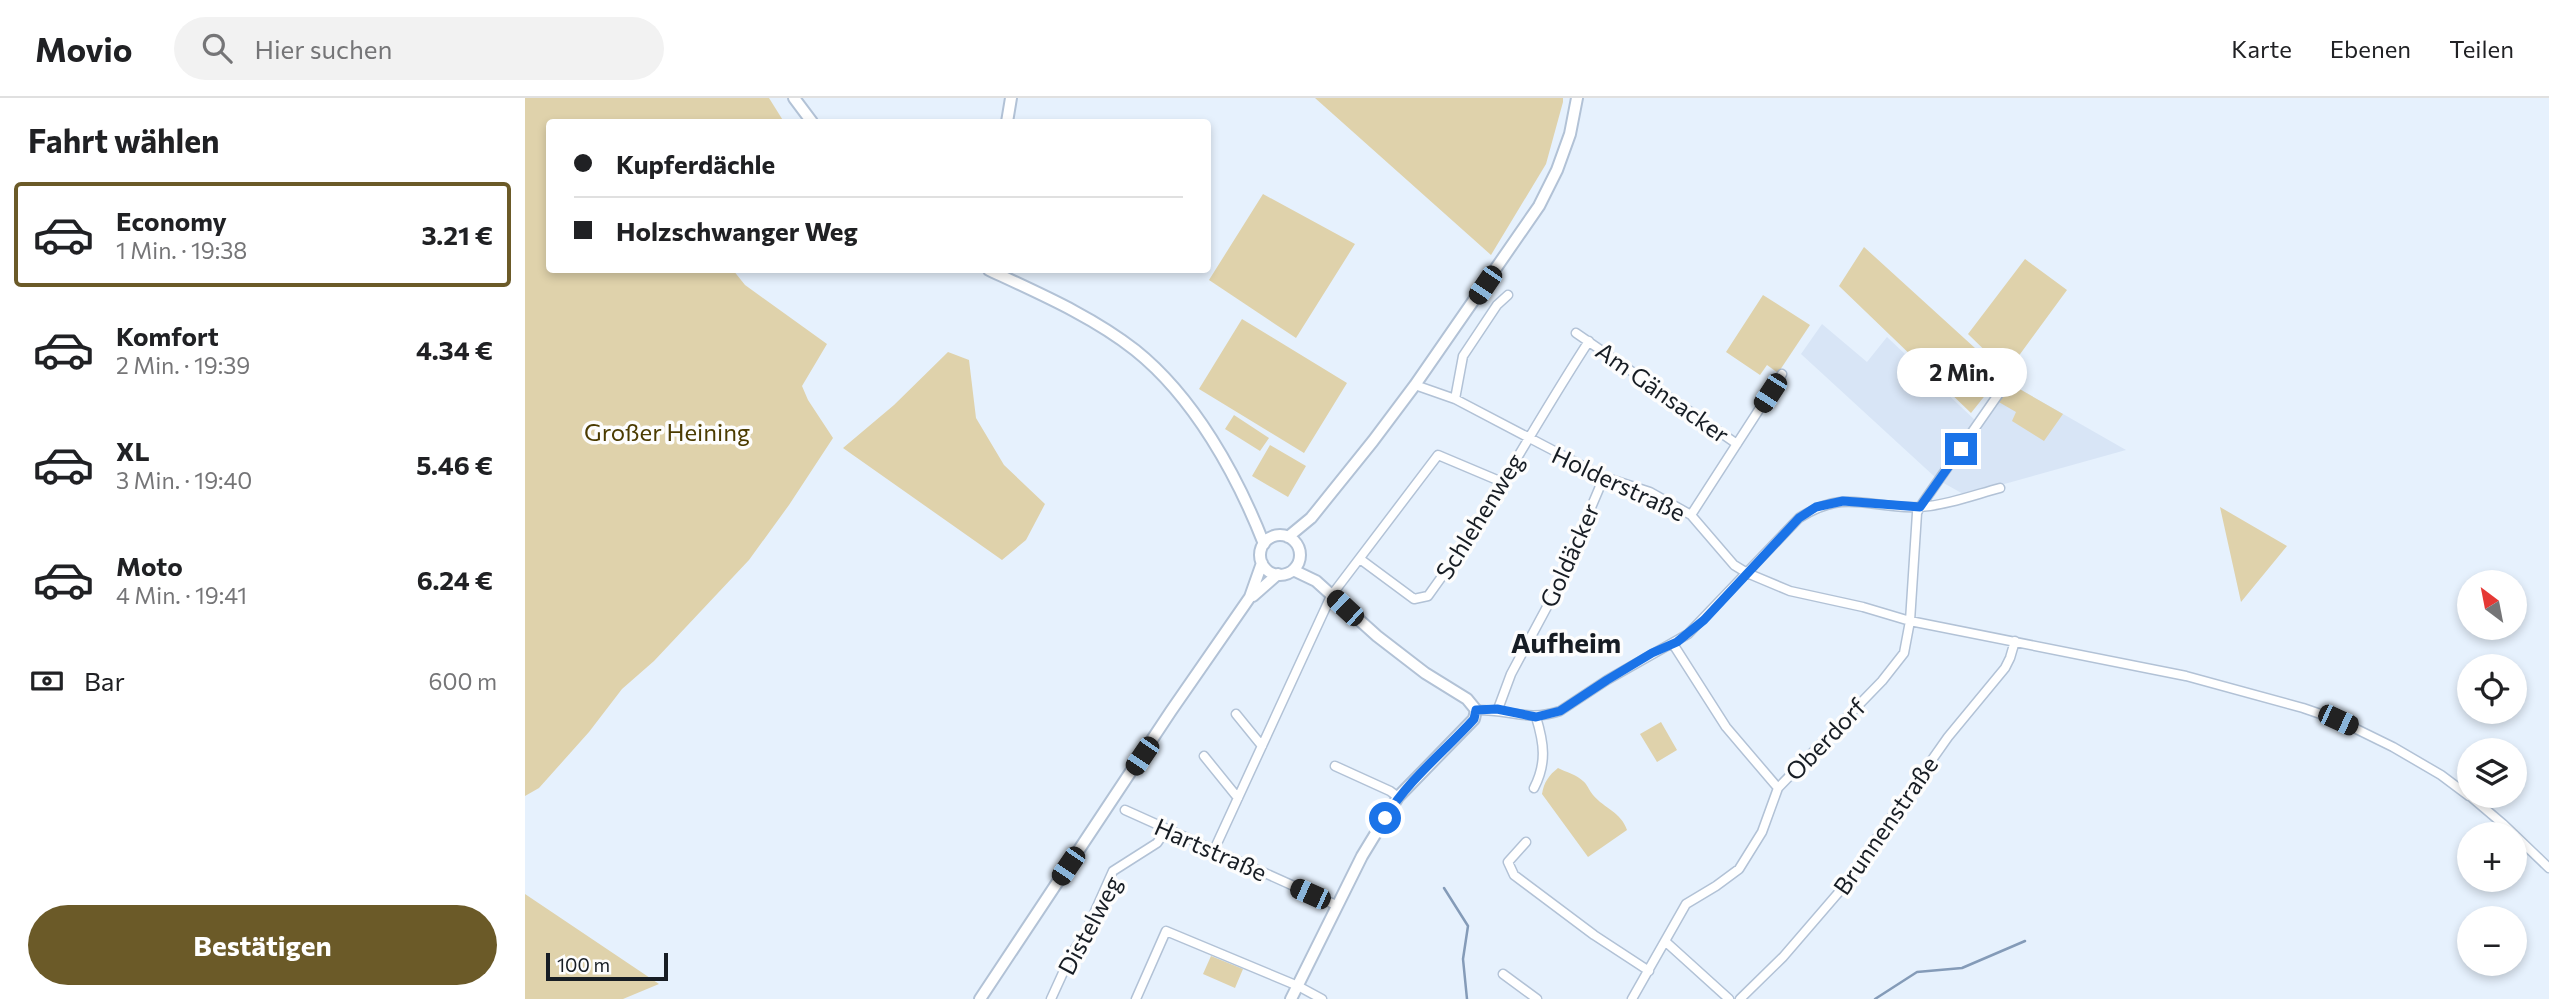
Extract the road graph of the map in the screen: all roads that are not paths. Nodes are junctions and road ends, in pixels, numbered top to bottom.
1 (794, 98) edge
2 (1011, 98) edge
3 (1577, 98) edge
4 (810, 119) edge
5 (1008, 119) edge
6 (995, 273) edge
7 (1508, 295) dead end
8 (1576, 333) dead end
9 (1589, 341) junction
10 (1782, 374) dead end
11 (2009, 379) dead end
12 (1415, 385) junction
13 (1455, 399) junction
14 (1527, 438) junction
15 (1737, 444) junction
16 (1604, 477) junction
17 (1502, 482) junction
18 (2000, 488) dead end
19 (1920, 507) junction
20 (1253, 515) junction
21 (1691, 515) junction
22 (1311, 518) junction
23 (1274, 536) junction
24 (1288, 537) junction
25 (1264, 544) junction
26 (1298, 546) junction
27 (1299, 559) junction
28 (1360, 559) junction
29 (1262, 563) junction
30 (1293, 570) junction
31 (1747, 573) junction
32 (1278, 574) junction
33 (1316, 581) junction
34 (1331, 596) junction
35 (1250, 597) junction
36 (1910, 621) junction
37 (2015, 641) junction
38 (1673, 644) junction
39 (1497, 709) junction
40 (1476, 710) junction
41 (1235, 714) dead end
42 (1536, 717) junction
43 (1262, 746) junction
44 (1204, 757) dead end
45 (1335, 766) dead end
46 (2457, 787) edge
47 (1534, 788) dead end
48 (1778, 788) junction
49 (1398, 797) junction
50 (1238, 798) junction
51 (2484, 808) edge
52 (1125, 810) dead end
53 (1165, 830) junction
54 (1526, 842) dead end
55 (1214, 850) junction
56 (2549, 868) edge
57 (1336, 905) junction
58 (1665, 942) junction
59 (1649, 971) junction
60 (1503, 974) dead end
61 (1298, 986) junction
62 (980, 999) edge
63 (1051, 999) edge
64 (1136, 999) edge
65 (1291, 999) edge
66 (1322, 999) edge
67 (1537, 999) edge
68 (1632, 999) edge
69 (1728, 999) edge
70 (1740, 999) edge

1 - 4 main road
2 - 5 main road
3 - 12 main road
6 - 20 main road
7 - 13 street
8 - 9 street, Am Gänsacker
9 - 14 street, Am Gänsacker
9 - 15 street, Am Gänsacker
10 - 15 street
11 - 19 street
12 - 13 street, Holderstraße
12 - 22 main road
13 - 14 street, Holderstraße
14 - 16 street, Holderstraße
14 - 17 street, Schlehenweg
15 - 21 street
16 - 21 street, Holderstraße
16 - 39 street, Goldäcker
17 - 28 street
17 - 28 street, Schlehenweg
18 - 19 street
19 - 31 street
19 - 36 street, Oberdorf
20 - 23 main road
20 - 25 main road
21 - 31 street, Holderstraße
22 - 24 main road
22 - 26 main road
23 - 24 main road
23 - 25 main road
24 - 26 main road
25 - 29 main road
26 - 27 main road
27 - 30 main road
27 - 33 main road
28 - 34 street
29 - 32 main road
29 - 35 main road
30 - 32 main road
30 - 33 main road
31 - 36 street, Holderstraße
31 - 38 street
32 - 35 main road
33 - 34 main road
34 - 40 main road
34 - 43 street
35 - 62 main road
36 - 37 street, Holderstraße
36 - 48 street, Oberdorf
37 - 46 street, Holderstraße
37 - 70 street, Brunnenstraße
38 - 42 street
38 - 48 street
39 - 40 street
39 - 42 street
40 - 49 main road
41 - 43 street
42 - 47 street
43 - 50 street
44 - 50 street
45 - 49 street
48 - 58 street, Oberdorf
49 - 57 main road
50 - 55 street
51 - 56 street, Holderstraße
52 - 53 street, Hartstraße
53 - 55 street, Hartstraße
53 - 63 street, Distelweg
54 - 59 street
55 - 57 street, Hartstraße
57 - 61 main road
58 - 59 street, Oberdorf
58 - 69 street
59 - 68 street, Oberdorf
60 - 67 street
61 - 64 street
61 - 65 main road
61 - 66 street

